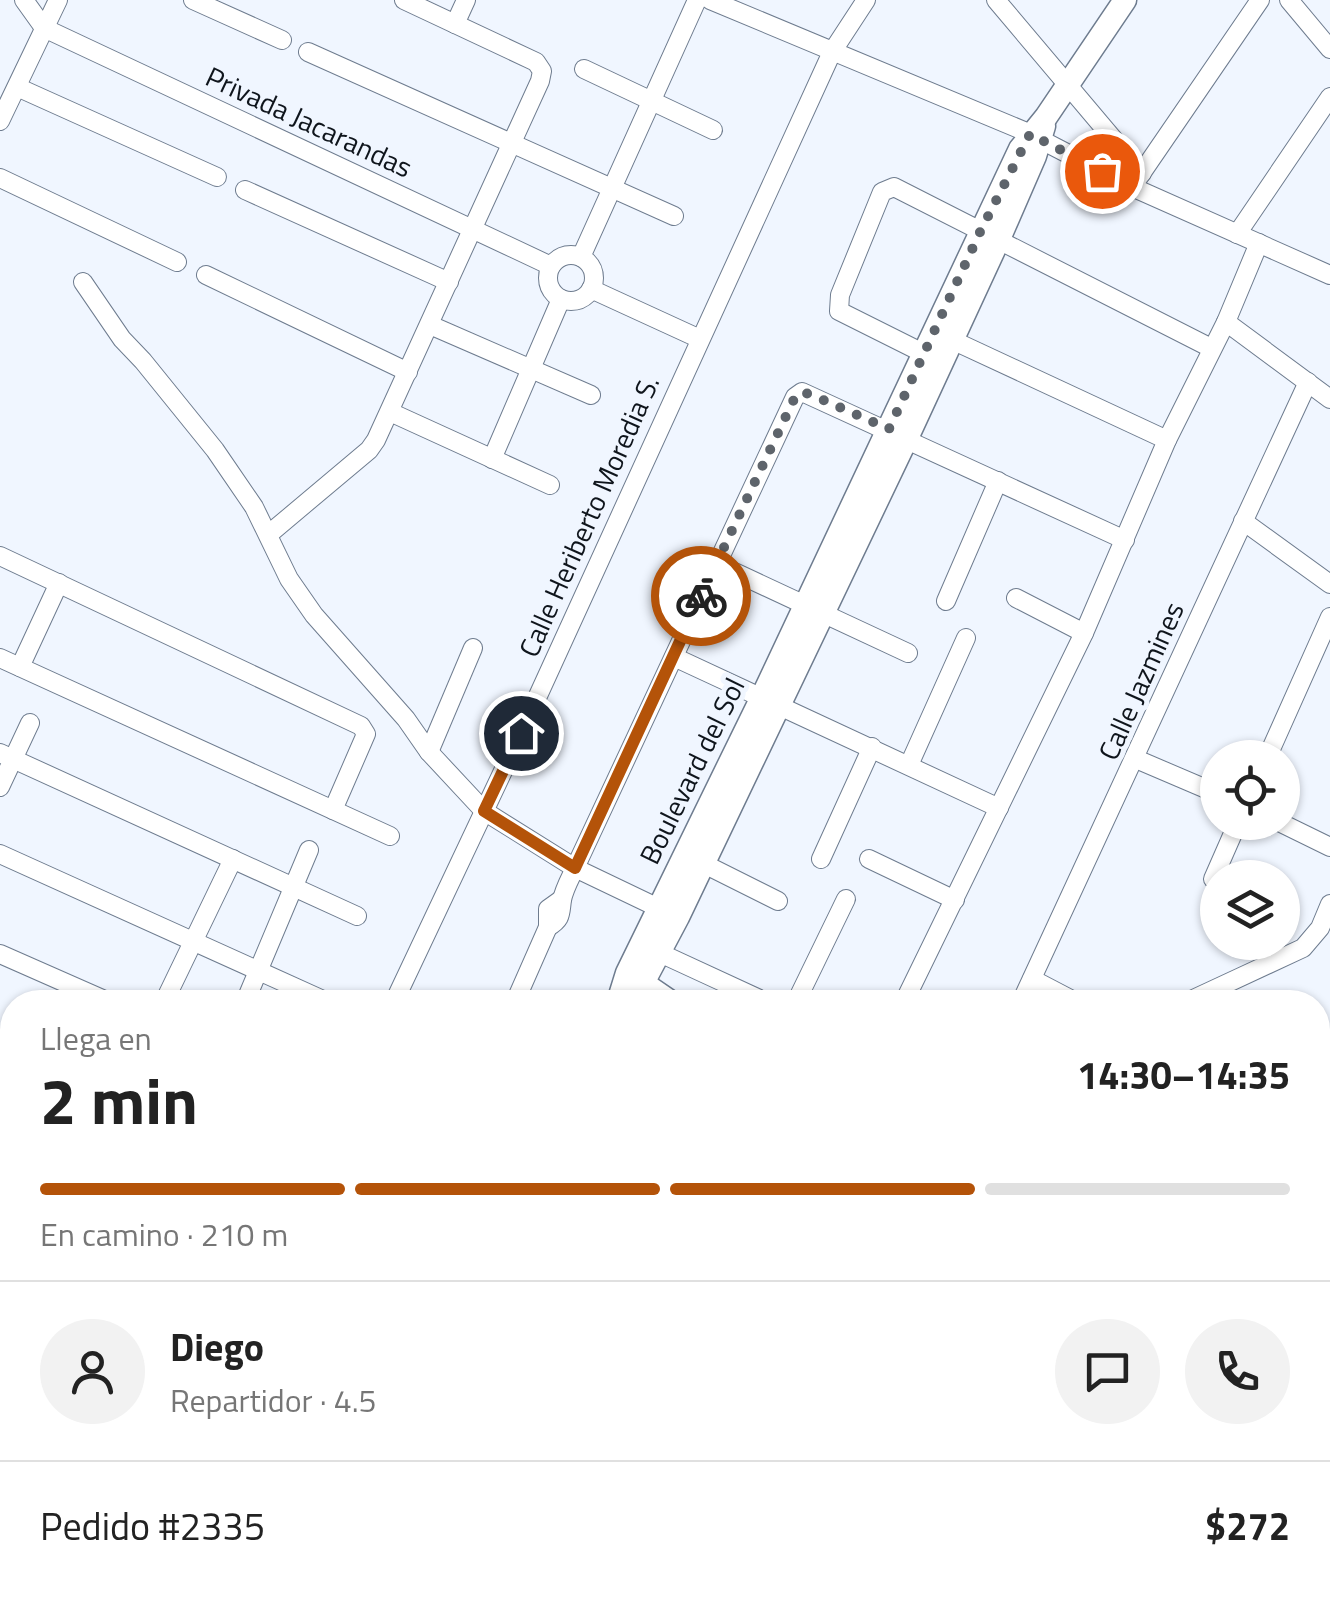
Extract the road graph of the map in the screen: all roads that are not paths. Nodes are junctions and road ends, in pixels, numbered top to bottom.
1 (24, 0) edge
2 (58, 0) edge
3 (193, 0) edge
4 (404, 0) edge
5 (466, 0) edge
6 (709, 0) edge
7 (866, 0) edge
8 (996, 0) edge
9 (1125, 0) edge
10 (1260, 0) edge
11 (1289, 0) edge
12 (456, 24) junction
13 (44, 28) junction
14 (282, 40) dead end
15 (1330, 50) edge
16 (308, 52) dead end
17 (832, 52) junction
18 (584, 69) dead end
19 (17, 86) junction
20 (1067, 86) junction
21 (1330, 97) edge
22 (652, 101) junction
23 (1, 114) edge
24 (713, 130) dead end
25 (1039, 130) junction
26 (512, 144) junction
27 (217, 177) dead end
28 (0, 178) edge
29 (1137, 180) junction
30 (612, 188) junction
31 (245, 190) dead end
32 (674, 216) dead end
33 (473, 230) junction
34 (990, 234) junction
35 (1238, 234) junction
36 (1260, 243) junction
37 (581, 257) junction
38 (177, 262) dead end
39 (551, 266) junction
40 (206, 275) dead end
41 (1330, 275) edge
42 (83, 282) dead end
43 (449, 282) junction
44 (591, 289) junction
45 (561, 299) junction
46 (1226, 322) junction
47 (430, 324) junction
48 (700, 339) junction
49 (952, 340) junction
50 (1211, 348) junction
51 (932, 358) junction
52 (531, 369) junction
53 (408, 372) junction
54 (1308, 382) junction
55 (591, 395) dead end
56 (1330, 398) edge
57 (390, 412) junction
58 (898, 433) junction
59 (1167, 440) junction
60 (492, 459) junction
61 (998, 481) junction
62 (550, 485) dead end
63 (1243, 522) junction
64 (269, 534) junction
65 (1126, 540) junction
66 (0, 556) edge
67 (715, 563) junction
68 (59, 584) junction
69 (1330, 584) edge
70 (1016, 598) dead end
71 (946, 600) dead end
72 (814, 609) junction
73 (1330, 617) edge
74 (1084, 632) junction
75 (966, 638) dead end
76 (473, 648) dead end
77 (908, 653) dead end
78 (674, 657) junction
79 (0, 658) edge
80 (20, 667) junction
81 (771, 701) junction
82 (30, 723) dead end
83 (1275, 740) edge
84 (872, 747) junction
85 (429, 752) junction
86 (7, 756) edge
87 (1136, 759) junction
88 (909, 765) junction
89 (1200, 786) edge
90 (0, 787) edge
91 (998, 808) junction
92 (333, 810) junction
93 (484, 811) junction
94 (1300, 832) edge
95 (390, 836) dead end
96 (1330, 847) edge
97 (309, 850) dead end
98 (0, 854) edge
99 (233, 859) junction
100 (694, 859) junction
101 (821, 859) dead end
102 (868, 859) dead end
103 (575, 868) junction
104 (294, 887) junction
105 (846, 898) dead end
106 (778, 900) dead end
107 (954, 900) junction
108 (1330, 904) edge
109 (669, 913) junction
110 (357, 916) dead end
111 (193, 942) junction
112 (651, 949) junction
113 (0, 954) edge
114 (258, 971) junction
115 (1032, 979) junction
116 (81, 990) edge
117 (170, 990) edge
118 (250, 990) edge
119 (301, 990) edge
120 (400, 990) edge
121 (520, 990) edge
122 (639, 990) edge
123 (740, 990) edge
124 (802, 990) edge
125 (910, 990) edge
126 (1027, 990) edge
127 (1053, 990) edge
128 (1213, 990) edge

1 - 13 street
2 - 13 street
3 - 14 street
4 - 12 street
5 - 12 street
6 - 17 street
6 - 22 street
7 - 17 street, Calle Heriberto Moredia S.
8 - 20 street
9 - 20 street, Boulevard del Sol
10 - 29 street
11 - 15 street
12 - 26 street
13 - 19 street
13 - 33 street, Privada Jacarandas
16 - 26 street
17 - 25 street
17 - 48 street, Calle Heriberto Moredia S.
18 - 22 street
19 - 23 street
19 - 27 street
20 - 25 street, Boulevard del Sol
20 - 29 street
21 - 35 street
22 - 24 street
22 - 30 street
25 - 29 street
25 - 34 street, Boulevard del Sol
26 - 30 street
26 - 33 street
28 - 38 street
29 - 35 street
30 - 32 street
30 - 37 street
31 - 43 street
33 - 39 street, Privada Jacarandas
33 - 43 street
34 - 49 street, Boulevard del Sol
34 - 50 street
34 - 51 street, Boulevard del Sol
34 - 51 street
35 - 36 street
36 - 41 street
36 - 46 street
37 - 39 street
37 - 44 street
39 - 45 street
40 - 53 street
42 - 64 street
43 - 47 street
44 - 45 street
44 - 48 street
45 - 52 street
46 - 50 street
46 - 54 street
47 - 52 street
47 - 53 street
48 - 93 street, Calle Heriberto Moredia S.
49 - 51 street, Boulevard del Sol
49 - 59 street
50 - 59 street
51 - 58 street, Boulevard del Sol
52 - 55 street
52 - 60 street
53 - 57 street
54 - 56 street
54 - 63 street, Calle Jazmines
57 - 60 street
57 - 64 street
58 - 61 street
58 - 67 street
58 - 72 street, Boulevard del Sol
59 - 65 street
60 - 62 street
61 - 65 street
61 - 71 street
63 - 69 street
63 - 87 street, Calle Jazmines
64 - 85 street
65 - 74 street
66 - 68 street
67 - 72 street
67 - 78 street
68 - 80 street
68 - 92 street
70 - 74 street
72 - 77 street
72 - 81 street, Boulevard del Sol
73 - 83 street
74 - 91 street
75 - 88 street
76 - 85 street
78 - 81 street
78 - 103 street
79 - 80 street
80 - 92 street
81 - 84 street
81 - 100 street, Boulevard del Sol
82 - 86 street
84 - 88 street
84 - 101 street
85 - 93 street
86 - 90 street
86 - 99 street
87 - 89 street
87 - 115 street, Calle Jazmines
88 - 91 street
91 - 107 street
92 - 95 street
93 - 103 street
93 - 120 street, Calle Heriberto Moredia S.
94 - 96 street
97 - 104 street
98 - 111 street
99 - 104 street
99 - 111 street
100 - 106 street
100 - 109 street, Boulevard del Sol
102 - 107 street
103 - 109 street
103 - 121 street
104 - 110 street
104 - 114 street
105 - 124 street
107 - 125 street
108 - 128 street
109 - 112 street, Boulevard del Sol
111 - 114 street
111 - 117 street
112 - 122 street, Boulevard del Sol
112 - 123 street
113 - 116 street
114 - 118 street
114 - 119 street
115 - 126 street, Calle Jazmines
115 - 127 street

